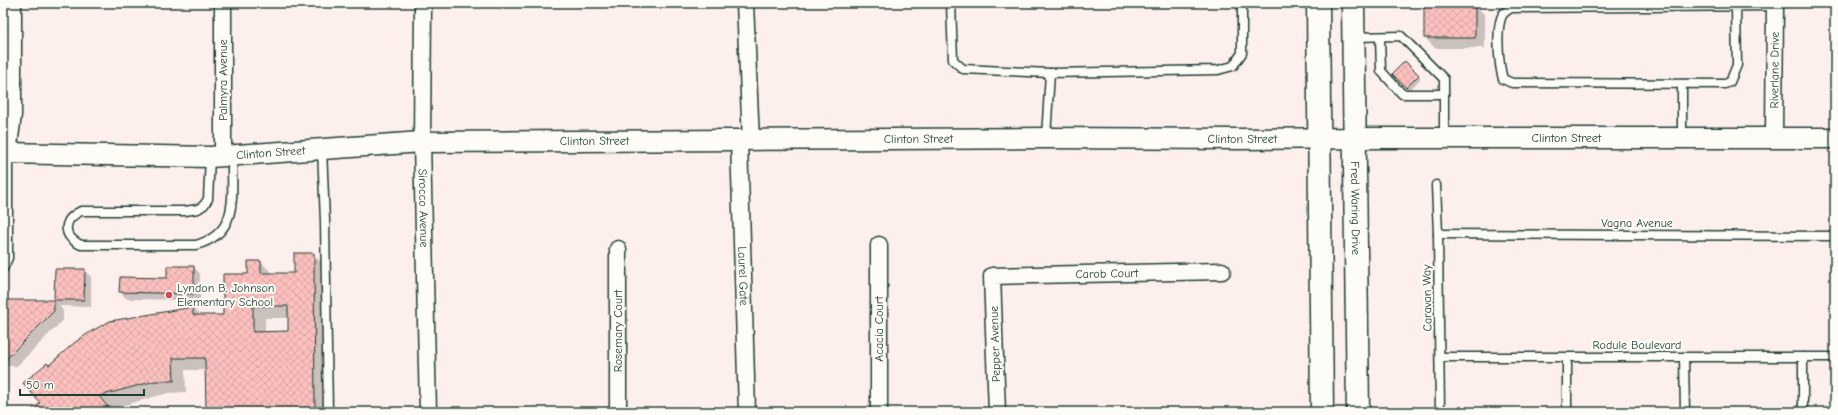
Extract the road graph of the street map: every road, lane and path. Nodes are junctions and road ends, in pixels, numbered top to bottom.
1 (12, 3) edge
2 (223, 3) edge
3 (423, 3) edge
4 (745, 3) edge
5 (952, 3) edge
6 (1242, 3) edge
7 (1318, 3) edge
8 (1353, 3) edge
9 (1775, 5) edge
10 (1736, 7) junction
11 (1380, 36) junction
12 (1353, 37) junction
13 (1050, 73) junction
14 (1682, 84) junction
15 (1444, 94) junction
16 (1682, 137) junction
17 (1774, 137) junction
18 (1046, 138) junction
19 (1319, 138) junction
20 (1354, 138) junction
21 (1444, 138) junction
22 (1835, 138) edge
23 (745, 141) junction
24 (422, 142) junction
25 (5, 148) edge
26 (322, 148) junction
27 (222, 157) junction
28 (1436, 185) dead end
29 (1438, 234) junction
30 (1835, 236) edge
31 (879, 245) dead end
32 (618, 249) dead end
33 (3, 269) edge
34 (1222, 271) dead end
35 (992, 276) joint
36 (1440, 357) junction
37 (1567, 357) junction
38 (1684, 357) junction
39 (1803, 357) junction
40 (1835, 357) edge
41 (328, 412) edge
42 (428, 412) edge
43 (618, 412) edge
44 (747, 412) edge
45 (879, 412) edge
46 (997, 412) edge
47 (1322, 412) edge
48 (1358, 412) edge
49 (1440, 412) edge
50 (1567, 412) edge
51 (1685, 412) edge
52 (1803, 412) edge

1 - 25 street
2 - 27 street, Palmyra Avenue
3 - 24 street, Sirocco Avenue
4 - 23 street, Laurel Gate
5 - 13 lane
6 - 13 lane
7 - 19 main road
8 - 12 main road, Fred Waring Drive
9 - 10 lane
9 - 17 street, Riverlane Drive
10 - 14 lane
10 - 14 lane
11 - 12 lane
11 - 15 lane
11 - 15 lane
12 - 20 main road, Fred Waring Drive
13 - 18 lane
14 - 16 lane
15 - 21 lane
16 - 17 street, Clinton Street
16 - 21 street, Clinton Street
17 - 22 street, Clinton Street
18 - 19 street, Clinton Street
18 - 23 street, Clinton Street
19 - 20 street, Clinton Street
19 - 47 main road
20 - 21 street, Clinton Street
20 - 48 main road, Fred Waring Drive
23 - 24 street, Clinton Street
23 - 44 street, Laurel Gate
24 - 26 street, Clinton Street
24 - 42 street, Sirocco Avenue
25 - 27 street, Clinton Street
25 - 33 lane
26 - 27 street, Clinton Street
26 - 41 lane
27 - 27 lane
28 - 29 lane, Caravan Way
29 - 30 lane, Vagna Avenue
29 - 36 lane, Caravan Way
31 - 45 street, Acacia Court
32 - 43 street, Rosemary Court
34 - 35 street, Carob Court
35 - 46 street, Pepper Avenue
36 - 37 lane, Rodule Boulevard
36 - 49 lane, Caravan Way
37 - 38 lane, Rodule Boulevard
37 - 50 lane
38 - 39 lane, Rodule Boulevard
38 - 51 lane
39 - 40 lane, Rodule Boulevard
39 - 52 lane

